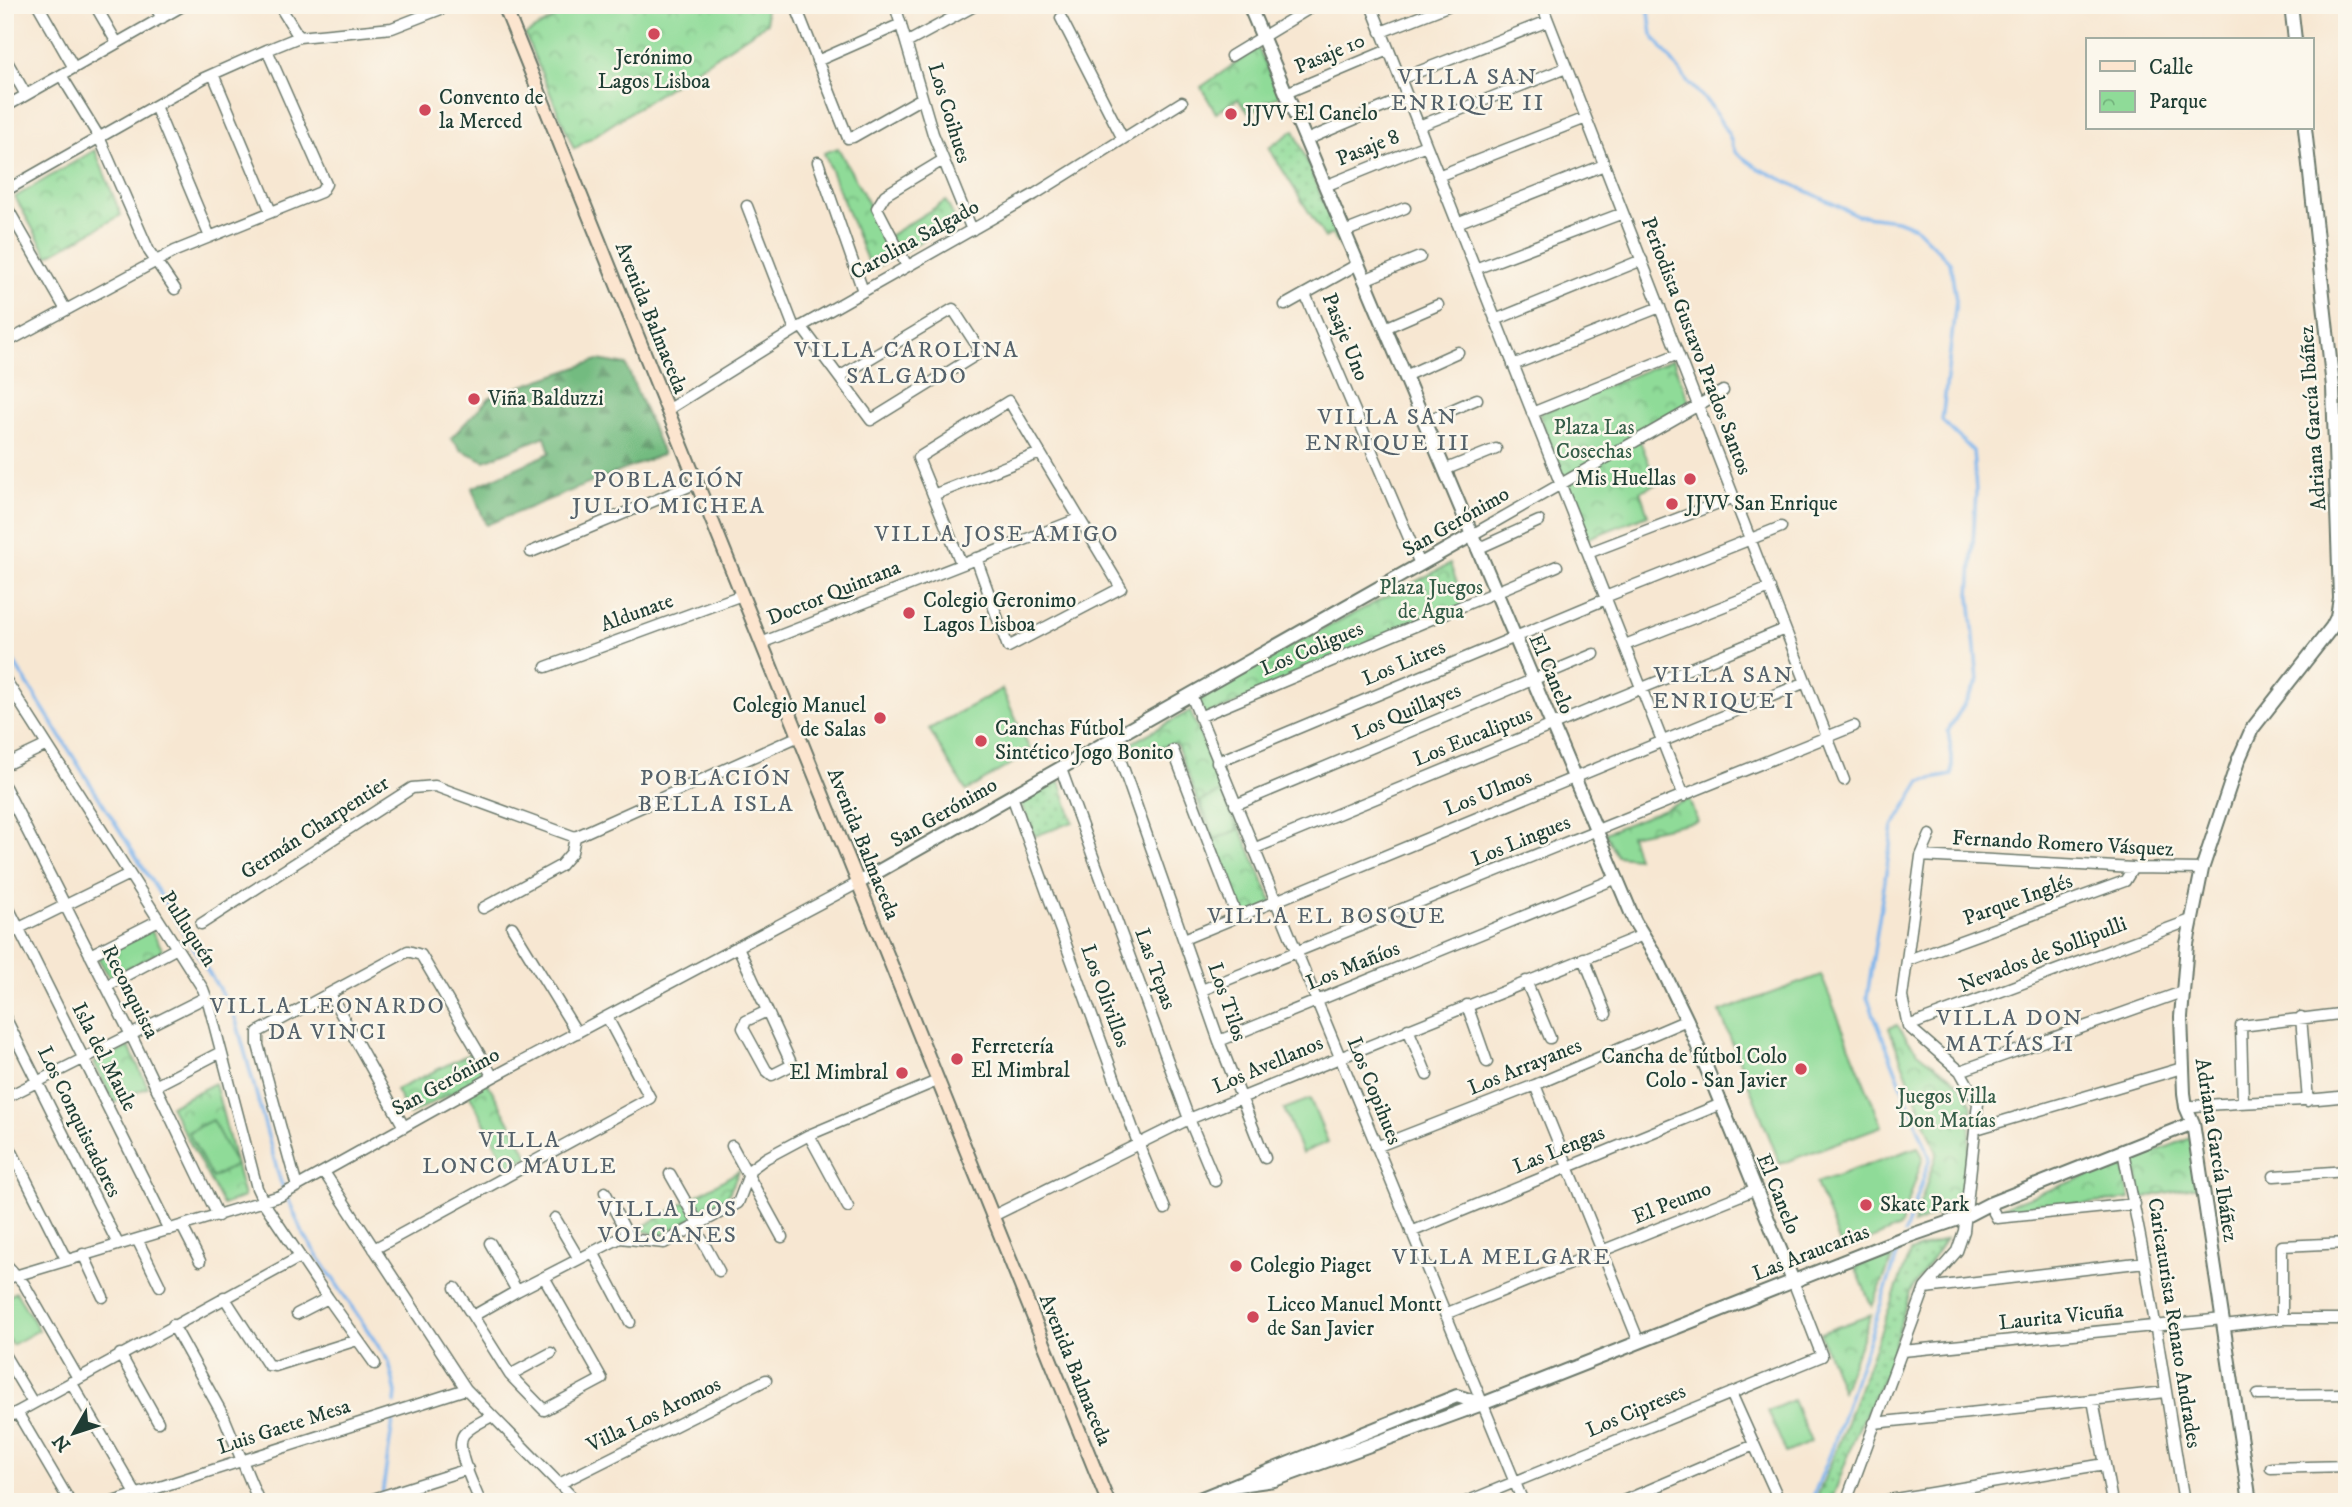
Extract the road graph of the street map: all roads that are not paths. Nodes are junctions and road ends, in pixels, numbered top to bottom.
1 (38, 5) edge
2 (95, 5) edge
3 (154, 5) edge
4 (184, 5) edge
5 (279, 5) edge
6 (451, 5) edge
7 (504, 5) edge
8 (799, 5) edge
9 (895, 5) edge
10 (976, 5) edge
11 (1249, 5) edge
12 (1371, 5) edge
13 (1450, 5) edge
14 (1542, 5) edge
15 (2291, 5) edge
16 (1314, 6) edge
17 (162, 18) junction
18 (1061, 18) dead end
19 (1548, 21) junction
20 (901, 24) junction
21 (1381, 32) junction
22 (299, 37) junction
23 (1262, 37) junction
24 (2295, 38) edge
25 (908, 42) junction
26 (117, 43) junction
27 (267, 50) junction
28 (1388, 50) junction
29 (1230, 56) dead end
30 (5, 58) edge
31 (817, 61) junction
32 (74, 68) junction
33 (1566, 68) junction
34 (213, 74) junction
35 (61, 75) junction
36 (1400, 79) junction
37 (1286, 93) junction
38 (26, 95) junction
39 (1407, 97) junction
40 (922, 98) junction
41 (1182, 102) dead end
42 (155, 106) junction
43 (5, 107) edge
44 (1586, 118) junction
45 (1419, 126) junction
46 (2305, 130) edge
47 (99, 138) junction
48 (1123, 139) junction
49 (1306, 140) junction
50 (1426, 145) junction
51 (943, 160) junction
52 (818, 162) dead end
53 (1604, 165) junction
54 (1438, 176) junction
55 (1325, 187) junction
56 (5, 191) edge
57 (5, 204) edge
58 (747, 206) dead end
59 (1405, 208) dead end
60 (271, 212) junction
61 (1623, 213) junction
62 (1457, 223) junction
63 (972, 230) junction
64 (1344, 232) junction
65 (210, 237) junction
66 (1420, 257) dead end
67 (1642, 260) junction
68 (155, 262) junction
69 (1358, 264) junction
70 (908, 266) junction
71 (1475, 269) junction
72 (1364, 280) junction
73 (175, 289) dead end
74 (863, 291) junction
75 (1305, 294) junction
76 (1285, 305) dead end
77 (1438, 305) dead end
78 (1660, 307) junction
79 (66, 310) junction
80 (1495, 320) junction
81 (798, 328) junction
82 (1385, 328) junction
83 (6, 340) edge
84 (1458, 352) dead end
85 (1678, 354) junction
86 (1513, 365) junction
87 (1405, 376) junction
88 (839, 377) junction
89 (1723, 391) dead end
90 (1477, 399) dead end
91 (1698, 406) junction
92 (667, 410) junction
93 (1532, 412) junction
94 (1424, 422) junction
95 (1496, 449) dead end
96 (1040, 453) junction
97 (1444, 470) junction
98 (696, 483) junction
99 (1561, 484) junction
100 (933, 495) junction
101 (1734, 497) junction
102 (1078, 519) junction
103 (1539, 521) dead end
104 (1781, 527) dead end
105 (1472, 535) junction
106 (1751, 540) junction
107 (1478, 549) junction
108 (531, 552) dead end
109 (1588, 553) junction
110 (976, 558) junction
111 (961, 563) junction
112 (1420, 564) junction
113 (1557, 566) dead end
114 (1770, 588) junction
115 (1496, 593) junction
116 (742, 595) junction
117 (1606, 598) junction
118 (2342, 617) edge
119 (1785, 629) junction
120 (1515, 637) junction
121 (761, 643) junction
122 (1625, 645) junction
123 (1594, 654) dead end
124 (546, 667) dead end
125 (5, 679) edge
126 (1533, 680) junction
127 (1806, 682) junction
128 (1642, 688) junction
129 (1191, 695) junction
130 (1199, 717) junction
131 (1552, 725) junction
132 (1854, 726) dead end
133 (799, 736) junction
134 (1828, 737) junction
135 (1113, 739) junction
136 (1663, 741) junction
137 (47, 745) junction
138 (1173, 750) dead end
139 (1217, 762) junction
140 (5, 765) edge
141 (1061, 769) junction
142 (1574, 778) junction
143 (1844, 780) dead end
144 (5, 788) edge
145 (1012, 796) junction
146 (1684, 796) junction
147 (1235, 805) junction
148 (1597, 831) junction
149 (1930, 835) dead end
150 (575, 837) junction
151 (1253, 849) junction
152 (1921, 856) junction
153 (2133, 868) junction
154 (2202, 869) junction
155 (129, 874) junction
156 (1617, 878) junction
157 (858, 883) junction
158 (5, 901) edge
159 (1275, 901) junction
160 (65, 906) junction
161 (484, 908) dead end
162 (1237, 917) junction
163 (159, 920) junction
164 (2191, 920) junction
165 (201, 924) dead end
166 (512, 927) dead end
167 (19, 929) junction
168 (1643, 934) junction
169 (5, 936) edge
170 (1184, 939) junction
171 (738, 947) junction
172 (177, 948) junction
173 (1296, 953) junction
174 (90, 955) junction
175 (1584, 958) junction
176 (1908, 960) junction
177 (1526, 981) junction
178 (106, 986) junction
179 (1202, 990) junction
180 (2182, 992) junction
181 (330, 995) junction
182 (206, 997) junction
183 (1316, 1002) junction
184 (1467, 1005) junction
185 (767, 1011) junction
186 (2347, 1013) edge
187 (1606, 1014) dead end
188 (5, 1017) edge
189 (607, 1017) junction
190 (2301, 1017) junction
191 (1687, 1020) junction
192 (1908, 1026) junction
193 (1408, 1029) junction
194 (577, 1032) junction
195 (131, 1035) junction
196 (1550, 1038) dead end
197 (1220, 1041) junction
198 (221, 1052) junction
199 (1339, 1056) junction
200 (84, 1059) junction
201 (1487, 1062) dead end
202 (2182, 1068) junction
203 (1960, 1071) junction
204 (1427, 1075) dead end
205 (493, 1077) junction
206 (937, 1080) junction
207 (37, 1082) junction
208 (1535, 1084) junction
209 (155, 1086) junction
210 (2347, 1096) edge
211 (5, 1098) edge
212 (1240, 1098) junction
213 (2308, 1101) junction
214 (2242, 1102) junction
215 (1721, 1104) junction
216 (2186, 1107) junction
217 (1189, 1119) junction
218 (2193, 1123) junction
219 (404, 1127) junction
220 (1976, 1129) junction
221 (809, 1135) junction
222 (5, 1138) edge
223 (1138, 1143) junction
224 (733, 1146) dead end
225 (1376, 1147) junction
226 (2123, 1151) junction
227 (1265, 1158) dead end
228 (1570, 1167) junction
229 (2347, 1171) edge
230 (324, 1172) junction
231 (670, 1174) dead end
232 (749, 1175) junction
233 (2274, 1176) dead end
234 (1214, 1181) dead end
235 (295, 1188) junction
236 (1756, 1189) junction
237 (605, 1192) dead end
238 (264, 1203) junction
239 (1989, 1204) junction
240 (2135, 1204) junction
241 (848, 1207) dead end
242 (1165, 1209) dead end
243 (218, 1216) junction
244 (993, 1216) junction
245 (1964, 1217) junction
246 (555, 1218) dead end
247 (182, 1226) junction
248 (697, 1226) junction
249 (169, 1230) junction
250 (1411, 1232) junction
251 (782, 1237) dead end
252 (137, 1239) junction
253 (630, 1240) junction
254 (490, 1243) dead end
255 (2347, 1243) edge
256 (118, 1244) junction
257 (374, 1249) junction
258 (593, 1252) junction
259 (1602, 1252) junction
260 (83, 1254) junction
261 (300, 1257) junction
262 (66, 1259) junction
263 (579, 1259) junction
264 (200, 1261) dead end
265 (2145, 1262) junction
266 (5, 1263) edge
267 (719, 1271) dead end
268 (16, 1275) junction
269 (544, 1277) junction
270 (5, 1279) edge
271 (1793, 1281) junction
272 (160, 1286) dead end
273 (455, 1288) dead end
274 (1926, 1288) junction
275 (517, 1291) junction
276 (103, 1297) dead end
277 (224, 1297) junction
278 (328, 1298) junction
279 (297, 1314) dead end
280 (1446, 1314) junction
281 (473, 1316) junction
282 (2282, 1319) junction
283 (2347, 1319) edge
284 (630, 1322) dead end
285 (2223, 1323) junction
286 (173, 1325) junction
287 (2156, 1327) junction
288 (357, 1340) junction
289 (1639, 1342) junction
290 (1903, 1351) junction
291 (551, 1353) dead end
292 (120, 1354) junction
293 (5, 1356) edge
294 (1822, 1356) joint
295 (375, 1364) dead end
296 (510, 1375) junction
297 (75, 1380) junction
298 (766, 1380) dead end
299 (466, 1390) junction
300 (2166, 1392) junction
301 (1731, 1393) junction
302 (2347, 1394) edge
303 (2258, 1395) dead end
304 (2093, 1400) junction
305 (33, 1403) junction
306 (1482, 1404) junction
307 (17, 1412) junction
308 (492, 1416) junction
309 (5, 1419) edge
310 (158, 1422) dead end
311 (1874, 1423) junction
312 (1754, 1445) junction
313 (244, 1460) junction
314 (2105, 1464) junction
315 (2347, 1466) edge
316 (2271, 1468) dead end
317 (468, 1469) junction
318 (559, 1483) junction
319 (1515, 1483) junction
320 (136, 1494) junction
321 (1777, 1501) edge
322 (70, 1502) edge
323 (113, 1502) edge
324 (259, 1502) edge
325 (364, 1502) edge
326 (480, 1502) edge
327 (577, 1502) edge
328 (1108, 1502) edge
329 (1192, 1502) edge
330 (1466, 1502) edge
331 (1523, 1502) edge
332 (1621, 1502) edge
333 (1846, 1502) edge
334 (1877, 1502) edge
335 (2112, 1502) edge
336 (2184, 1502) edge
337 (2250, 1502) edge

1 - 32 street
2 - 26 street
3 - 17 street
4 - 17 street
5 - 22 street
6 - 22 street
7 - 92 main road, Avenida Balmaceda
8 - 31 street
9 - 20 street, Los Coihues
10 - 25 street
11 - 23 street, El Canelo
12 - 21 street
13 - 21 street
14 - 19 street, Periodista Gustavo Prados Santos
15 - 24 street
16 - 23 street
17 - 26 street
18 - 48 street
19 - 33 street, Periodista Gustavo Prados Santos
19 - 36 street
20 - 25 street, Los Coihues
20 - 31 street
21 - 28 street
22 - 27 street
23 - 29 street
23 - 37 street, El Canelo
25 - 40 street, Los Coihues
26 - 32 street
27 - 34 street
27 - 60 street
28 - 36 street
28 - 37 street, Pasaje 10
30 - 38 street
31 - 40 street
32 - 35 street
33 - 44 street, Periodista Gustavo Prados Santos
33 - 45 street
34 - 42 street
34 - 60 street
35 - 38 street
35 - 47 street
36 - 39 street
37 - 49 street, El Canelo
38 - 43 street
39 - 45 street
39 - 49 street
40 - 51 street, Los Coihues
41 - 48 street, Carolina Salgado
42 - 47 street
42 - 65 street
44 - 53 street, Periodista Gustavo Prados Santos
44 - 54 street
45 - 50 street
46 - 118 street, Adriana García Ibáñez
47 - 56 street
47 - 68 street
48 - 63 street, Carolina Salgado
49 - 55 street, El Canelo
50 - 54 street
50 - 55 street, Pasaje 8
51 - 63 street, Los Coihues
51 - 70 street
52 - 74 street
53 - 61 street, Periodista Gustavo Prados Santos
53 - 62 street
54 - 62 street
55 - 64 street, El Canelo
57 - 79 street
58 - 81 street
59 - 64 street
60 - 65 street
61 - 67 street, Periodista Gustavo Prados Santos
61 - 71 street
62 - 71 street
63 - 70 street, Carolina Salgado
64 - 69 street, El Canelo
65 - 68 street
66 - 72 street
67 - 78 street, Periodista Gustavo Prados Santos
67 - 80 street
68 - 73 street
68 - 79 street
69 - 72 street, El Canelo
69 - 75 street, Pasaje Uno
70 - 74 street, Carolina Salgado
71 - 80 street
72 - 82 street, El Canelo
74 - 81 street, Carolina Salgado
75 - 76 street
75 - 112 street, Pasaje Uno
77 - 82 street
78 - 85 street, Periodista Gustavo Prados Santos
78 - 86 street
79 - 83 street
80 - 86 street
81 - 88 street
81 - 92 street, Carolina Salgado
82 - 87 street, El Canelo
84 - 87 street
85 - 91 street, Periodista Gustavo Prados Santos
85 - 93 street
86 - 93 street
87 - 94 street, El Canelo
88 - 88 street
89 - 91 street, San Gerónimo
90 - 94 street
91 - 99 street, San Gerónimo
91 - 101 street, Periodista Gustavo Prados Santos
92 - 98 main road, Avenida Balmaceda
93 - 99 street
94 - 97 street, El Canelo
95 - 97 street
96 - 100 street
96 - 100 street
96 - 102 street
97 - 105 street, El Canelo
98 - 108 street
98 - 116 main road, Avenida Balmaceda
99 - 105 street, San Gerónimo
99 - 109 street
100 - 111 street
101 - 106 street, Periodista Gustavo Prados Santos
101 - 109 street
102 - 110 street, Doctor Quintana
102 - 110 street
103 - 107 street
104 - 106 street, Los Litres
105 - 107 street, El Canelo
105 - 112 street, San Gerónimo
106 - 114 street, Periodista Gustavo Prados Santos
106 - 117 street, Los Litres
107 - 115 street, El Canelo
109 - 117 street
110 - 111 street, Doctor Quintana
111 - 121 street, Doctor Quintana
112 - 129 street, San Gerónimo
113 - 115 street, Los Coligues
114 - 119 street, Periodista Gustavo Prados Santos
114 - 122 street
115 - 120 street, El Canelo
115 - 130 street, Los Coligues
116 - 121 main road, Avenida Balmaceda
116 - 124 street, Aldunate
117 - 120 street, Los Litres
117 - 122 street
118 - 154 street, Adriana García Ibáñez
119 - 127 street, Periodista Gustavo Prados Santos
119 - 128 street, Los Eucaliptus
120 - 126 street, El Canelo
120 - 139 street, Los Litres
121 - 133 main road, Avenida Balmaceda
122 - 128 street
123 - 126 street, Los Quillayes
125 - 137 street, Pulluquén
126 - 131 street, El Canelo
126 - 147 street, Los Quillayes
127 - 134 street, Periodista Gustavo Prados Santos
127 - 136 street, Los Ulmos
128 - 131 street, Los Eucaliptus
128 - 136 street
129 - 130 street, Los Copihues
129 - 135 street, San Gerónimo
130 - 139 street, Los Copihues
131 - 142 street, El Canelo
131 - 151 street, Los Eucaliptus
132 - 134 street, Los Lingues
133 - 150 street
133 - 157 main road, Avenida Balmaceda
134 - 143 street, Periodista Gustavo Prados Santos
134 - 146 street, Los Lingues
135 - 141 street, San Gerónimo
135 - 170 street, Los Tilos
136 - 142 street, Los Ulmos
136 - 146 street
137 - 140 street
137 - 155 street, Pulluquén
138 - 162 street
139 - 147 street, Los Copihues
141 - 145 street, San Gerónimo
141 - 217 street, Las Tepas
142 - 148 street, El Canelo
142 - 159 street, Los Ulmos
144 - 160 street, Reconquista
145 - 157 street, San Gerónimo
145 - 223 street, Los Olivillos
146 - 148 street, Los Lingues
147 - 151 street, Los Copihues
148 - 156 street, El Canelo
148 - 173 street, Los Lingues
149 - 152 street
150 - 161 street
150 - 165 street, Germán Charpentier
151 - 159 street, Los Copihues
152 - 153 street, Fernando Romero Vásquez
152 - 176 street
153 - 154 street, Fernando Romero Vásquez
153 - 176 street, Parque Inglés
154 - 164 street, Adriana García Ibáñez
155 - 160 street
155 - 163 street, Pulluquén
156 - 168 street, El Canelo
156 - 183 street, Los Mañíos
157 - 171 street, San Gerónimo
157 - 206 main road, Avenida Balmaceda
158 - 167 street, Isla del Maule
159 - 162 street, Los Ulmos
159 - 173 street, Los Copihues
160 - 167 street
160 - 174 street, Reconquista
162 - 170 street, Los Ulmos
163 - 172 street, Pulluquén
163 - 174 street
164 - 180 street, Adriana García Ibáñez
164 - 192 street, Nevados de Sollipulli
166 - 194 street
167 - 169 street
167 - 200 street, Isla del Maule
168 - 175 street, Los Avellanos
168 - 191 street, El Canelo
170 - 179 street, Los Tilos
171 - 185 street
171 - 189 street, San Gerónimo
172 - 178 street
172 - 182 street, Pulluquén
173 - 179 street, Los Lingues
173 - 183 street, Los Copihues
174 - 178 street, Reconquista
175 - 177 street, Los Avellanos
175 - 187 street
176 - 192 street
177 - 184 street, Los Avellanos
177 - 196 street
178 - 195 street, Reconquista
179 - 197 street, Los Tilos
180 - 202 street, Adriana García Ibáñez
180 - 203 street
181 - 205 street
181 - 219 street
181 - 235 street
182 - 195 street
182 - 198 street, Pulluquén
183 - 197 street, Los Mañíos
183 - 199 street, Los Copihues
184 - 193 street, Los Avellanos
184 - 201 street
185 - 185 street
186 - 190 street
188 - 207 street, Los Conquistadores
189 - 194 street, San Gerónimo
189 - 257 street
190 - 213 street
190 - 214 street
191 - 208 street, Los Arrayanes
191 - 215 street, El Canelo
192 - 203 street
193 - 199 street, Los Avellanos
193 - 204 street
194 - 205 street, San Gerónimo
195 - 200 street
195 - 209 street, Reconquista
197 - 212 street, Los Tilos
198 - 209 street
198 - 238 street, Pulluquén
199 - 212 street, Los Avellanos
199 - 225 street, Los Copihues
200 - 207 street
200 - 249 street, Isla del Maule
202 - 216 street, Adriana García Ibáñez
202 - 220 street
203 - 220 street
205 - 219 street, San Gerónimo
206 - 221 street
206 - 244 main road, Avenida Balmaceda
207 - 211 street
207 - 256 street, Los Conquistadores
208 - 225 street, Los Arrayanes
208 - 228 street
209 - 243 street, Reconquista
210 - 213 street
212 - 217 street, Los Avellanos
212 - 227 street, Los Tilos
213 - 214 street
214 - 216 street
215 - 228 street, Las Lengas
215 - 236 street, El Canelo
216 - 218 street, Adriana García Ibáñez
217 - 223 street, Los Avellanos
217 - 234 street, Las Tepas
218 - 226 street, Las Araucarias
218 - 285 street, Adriana García Ibáñez
219 - 230 street, San Gerónimo
220 - 245 street
221 - 232 street
221 - 241 street
222 - 262 street
223 - 242 street, Los Olivillos
223 - 244 street, Los Avellanos
224 - 232 street
225 - 250 street, Los Copihues
226 - 239 street, Las Araucarias
226 - 240 street, Caricaturista Renato Andrades
228 - 250 street, Las Lengas
228 - 259 street
229 - 233 street
230 - 235 street, San Gerónimo
230 - 257 street
231 - 248 street
232 - 248 street
232 - 251 street
235 - 238 street, San Gerónimo
236 - 259 street, El Peumo
236 - 271 street, El Canelo
237 - 253 street
238 - 243 street, San Gerónimo
238 - 261 street, Pulluquén
239 - 240 street
239 - 245 street, Las Araucarias
240 - 265 street, Caricaturista Renato Andrades
243 - 247 street, San Gerónimo
244 - 328 main road, Avenida Balmaceda
245 - 271 street, Las Araucarias
245 - 274 street
246 - 263 street
247 - 249 street, San Gerónimo
247 - 264 street
248 - 253 street
248 - 267 street
249 - 252 street, San Gerónimo
250 - 280 street, Los Copihues
252 - 256 street, San Gerónimo
252 - 272 street
253 - 258 street
254 - 275 street
255 - 282 street
256 - 260 street, San Gerónimo
257 - 299 street
258 - 263 street
258 - 284 street
259 - 280 street, El Peumo
259 - 289 street
260 - 262 street, San Gerónimo
260 - 276 street
261 - 277 street
261 - 278 street, Pulluquén
262 - 268 street, San Gerónimo
263 - 269 street
265 - 274 street
265 - 287 street, Caricaturista Renato Andrades
266 - 268 street
268 - 270 street, San Gerónimo
268 - 297 street
269 - 275 street
269 - 296 street
271 - 289 street, Las Araucarias
271 - 294 street, El Canelo
273 - 281 street
274 - 290 street
275 - 281 street
277 - 286 street
277 - 288 street
278 - 279 street
278 - 288 street, Pulluquén
280 - 306 street, Los Copihues
281 - 296 street
282 - 283 street, Laurita Vicuña
282 - 285 street, Laurita Vicuña
285 - 287 street, Laurita Vicuña
285 - 337 street, Adriana García Ibáñez
286 - 292 street
286 - 313 street
287 - 290 street, Laurita Vicuña
287 - 300 street, Caricaturista Renato Andrades
288 - 295 street, Pulluquén
289 - 306 street, Las Araucarias
290 - 311 street
291 - 296 street
292 - 297 street
292 - 310 street
293 - 305 street
294 - 301 street, Los Cipreses
297 - 305 street
297 - 320 street
298 - 318 street, Villa Los Aromos
299 - 308 street
299 - 313 street, Luis Gaete Mesa
300 - 304 street
300 - 336 street, Caricaturista Renato Andrades
301 - 312 street
301 - 319 street, Los Cipreses
302 - 303 street
304 - 311 street
304 - 314 street
305 - 307 street
306 - 319 street, Los Copihues
306 - 329 street, Las Araucarias
307 - 309 street
307 - 322 street
308 - 317 street
308 - 318 street
311 - 333 street
312 - 321 street
312 - 332 street
313 - 320 street, Luis Gaete Mesa
313 - 324 street
314 - 334 street
314 - 335 street
315 - 316 street
317 - 325 street
317 - 326 street
318 - 327 street
319 - 330 street, Los Cipreses
319 - 331 street, Los Copihues
320 - 323 street, Luis Gaete Mesa

